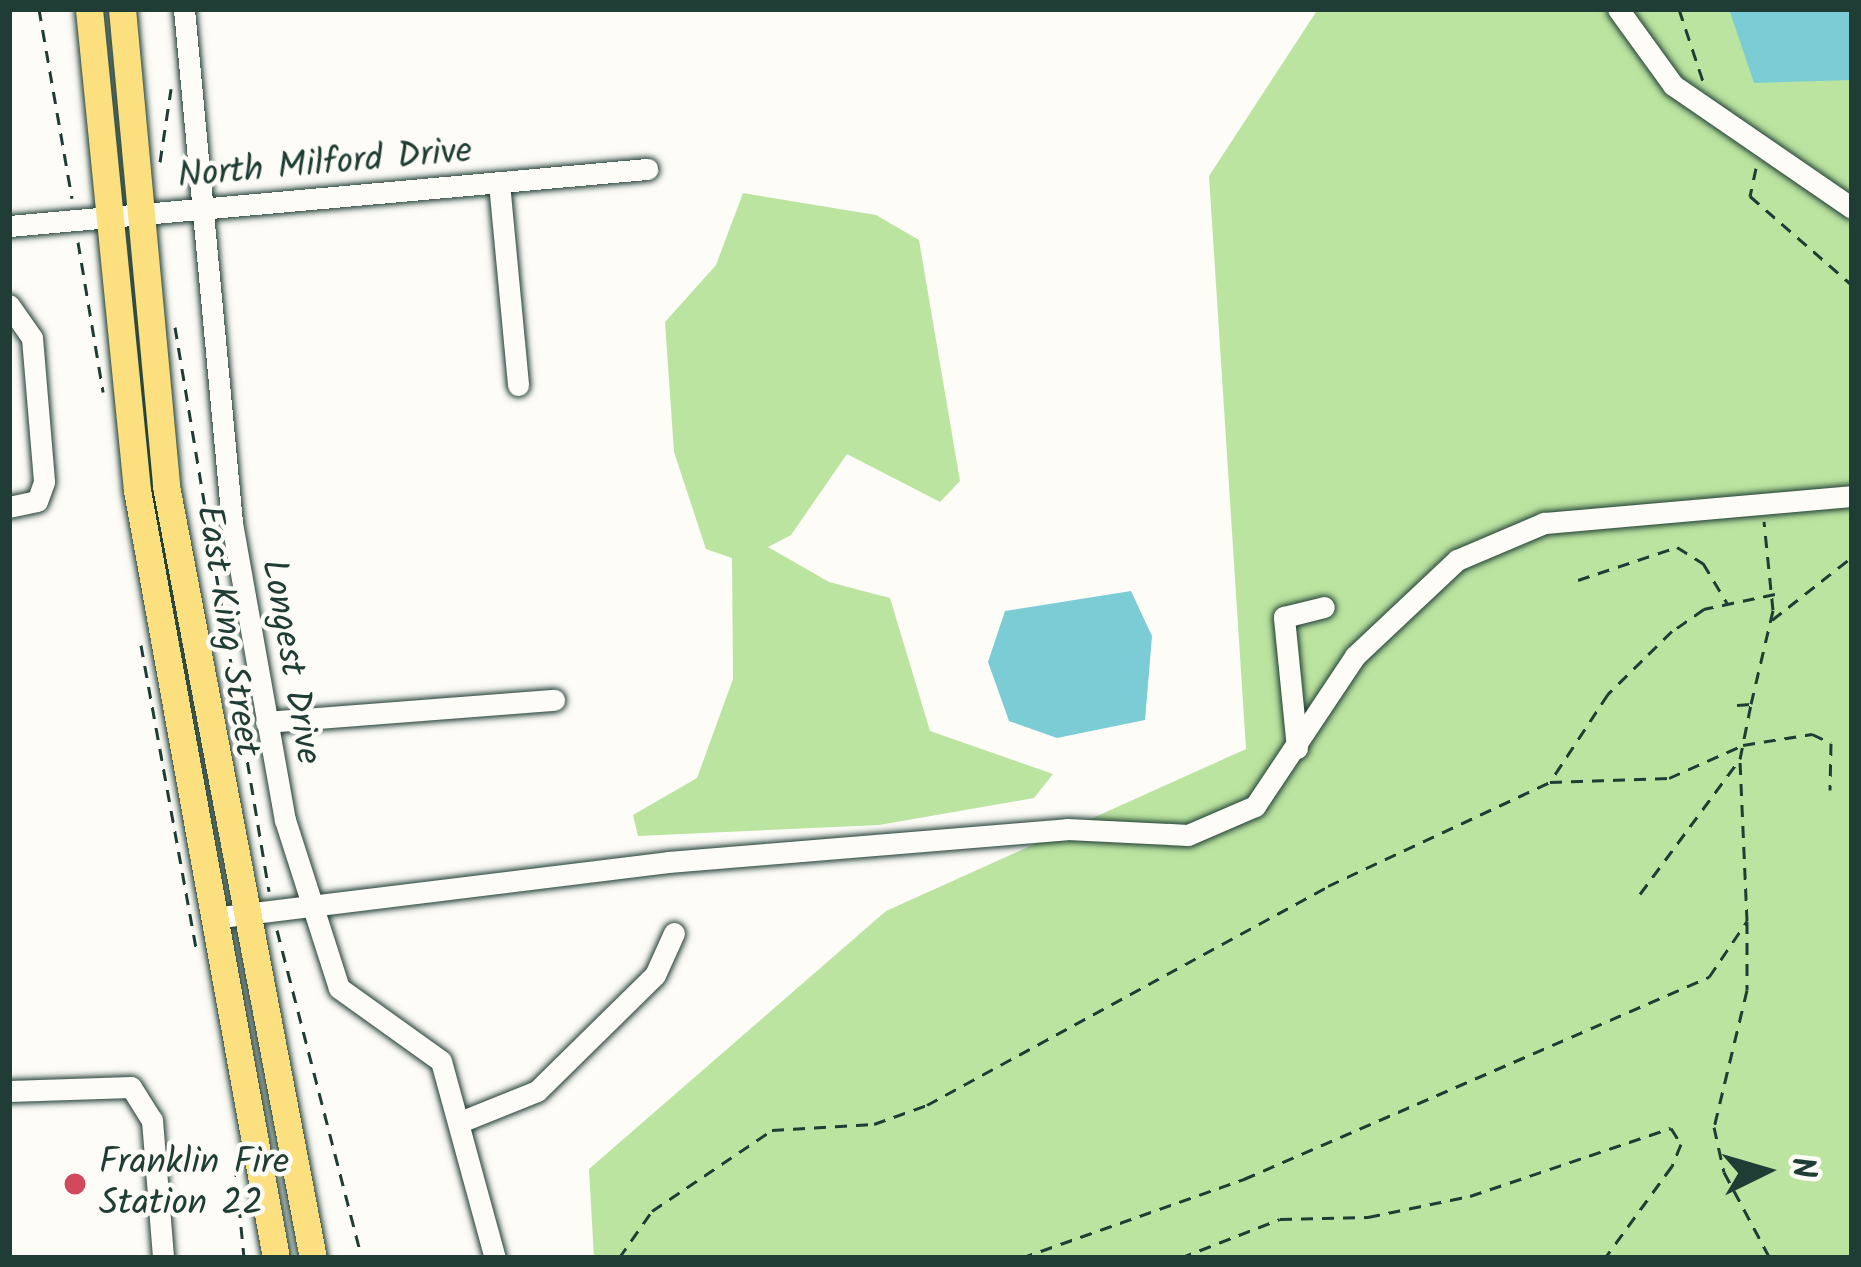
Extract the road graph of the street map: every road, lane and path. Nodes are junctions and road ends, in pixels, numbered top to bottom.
1 (39, 9) edge
2 (89, 9) edge
3 (122, 9) edge
4 (184, 9) edge
5 (1618, 9) edge
6 (1679, 9) edge
7 (171, 69) dead end
8 (1708, 105) junction
9 (1773, 157) junction
10 (647, 169) dead end
11 (158, 170) dead end
12 (499, 183) junction
13 (71, 198) dead end
14 (196, 208) junction
15 (1852, 208) edge
16 (136, 214) junction
17 (104, 217) junction
18 (9, 226) edge
19 (1852, 285) edge
20 (9, 305) edge
21 (172, 313) dead end
22 (518, 386) dead end
23 (1852, 496) edge
24 (1755, 504) junction
25 (9, 507) edge
26 (1852, 557) edge
27 (1578, 580) dead end
28 (1775, 594) junction
29 (1727, 604) junction
30 (1324, 607) dead end
31 (1771, 622) junction
32 (554, 700) dead end
33 (1751, 704) junction
34 (1748, 716) junction
35 (266, 722) junction
36 (1743, 745) junction
37 (1298, 748) junction
38 (1740, 759) junction
39 (1550, 782) junction
40 (1830, 790) dead end
41 (1640, 894) dead end
42 (315, 898) junction
43 (258, 910) junction
44 (213, 918) junction
45 (1747, 920) junction
46 (674, 934) dead end
47 (9, 1090) edge
48 (460, 1122) junction
49 (620, 1257) edge
50 (164, 1258) edge
51 (277, 1258) edge
52 (313, 1258) edge
53 (362, 1258) edge
54 (495, 1258) edge
55 (1021, 1258) edge
56 (1180, 1258) edge
57 (1605, 1258) edge
58 (1770, 1258) edge

1 - 13 path
2 - 17 main road, East King Street
3 - 16 main road, East King Street
4 - 14 street, Longest Drive
5 - 8 street
6 - 8 path
7 - 11 path
8 - 9 street
9 - 15 street
9 - 19 path
10 - 12 street, North Milford Drive
12 - 14 street, North Milford Drive
12 - 22 street
14 - 16 street, North Milford Drive
14 - 35 street, Longest Drive
16 - 17 street, North Milford Drive
16 - 43 main road, East King Street
17 - 18 street, North Milford Drive
17 - 44 main road, East King Street
20 - 25 street
21 - 43 path
23 - 24 street
24 - 28 path
24 - 37 street
26 - 31 path
27 - 29 path
28 - 29 path
28 - 31 path
29 - 39 path
30 - 37 street
31 - 33 path
32 - 35 street
33 - 34 path
33 - 34 path
34 - 36 path
35 - 42 street, Longest Drive
36 - 38 path
36 - 39 path
36 - 40 path
37 - 42 street
38 - 41 path
38 - 45 path
39 - 49 path
42 - 43 street
42 - 48 street, Longest Drive
43 - 44 street
43 - 52 main road, East King Street
43 - 53 path
44 - 51 main road, East King Street
45 - 55 path
45 - 58 path
46 - 48 street
47 - 50 street
48 - 54 street, Longest Drive
56 - 57 path

